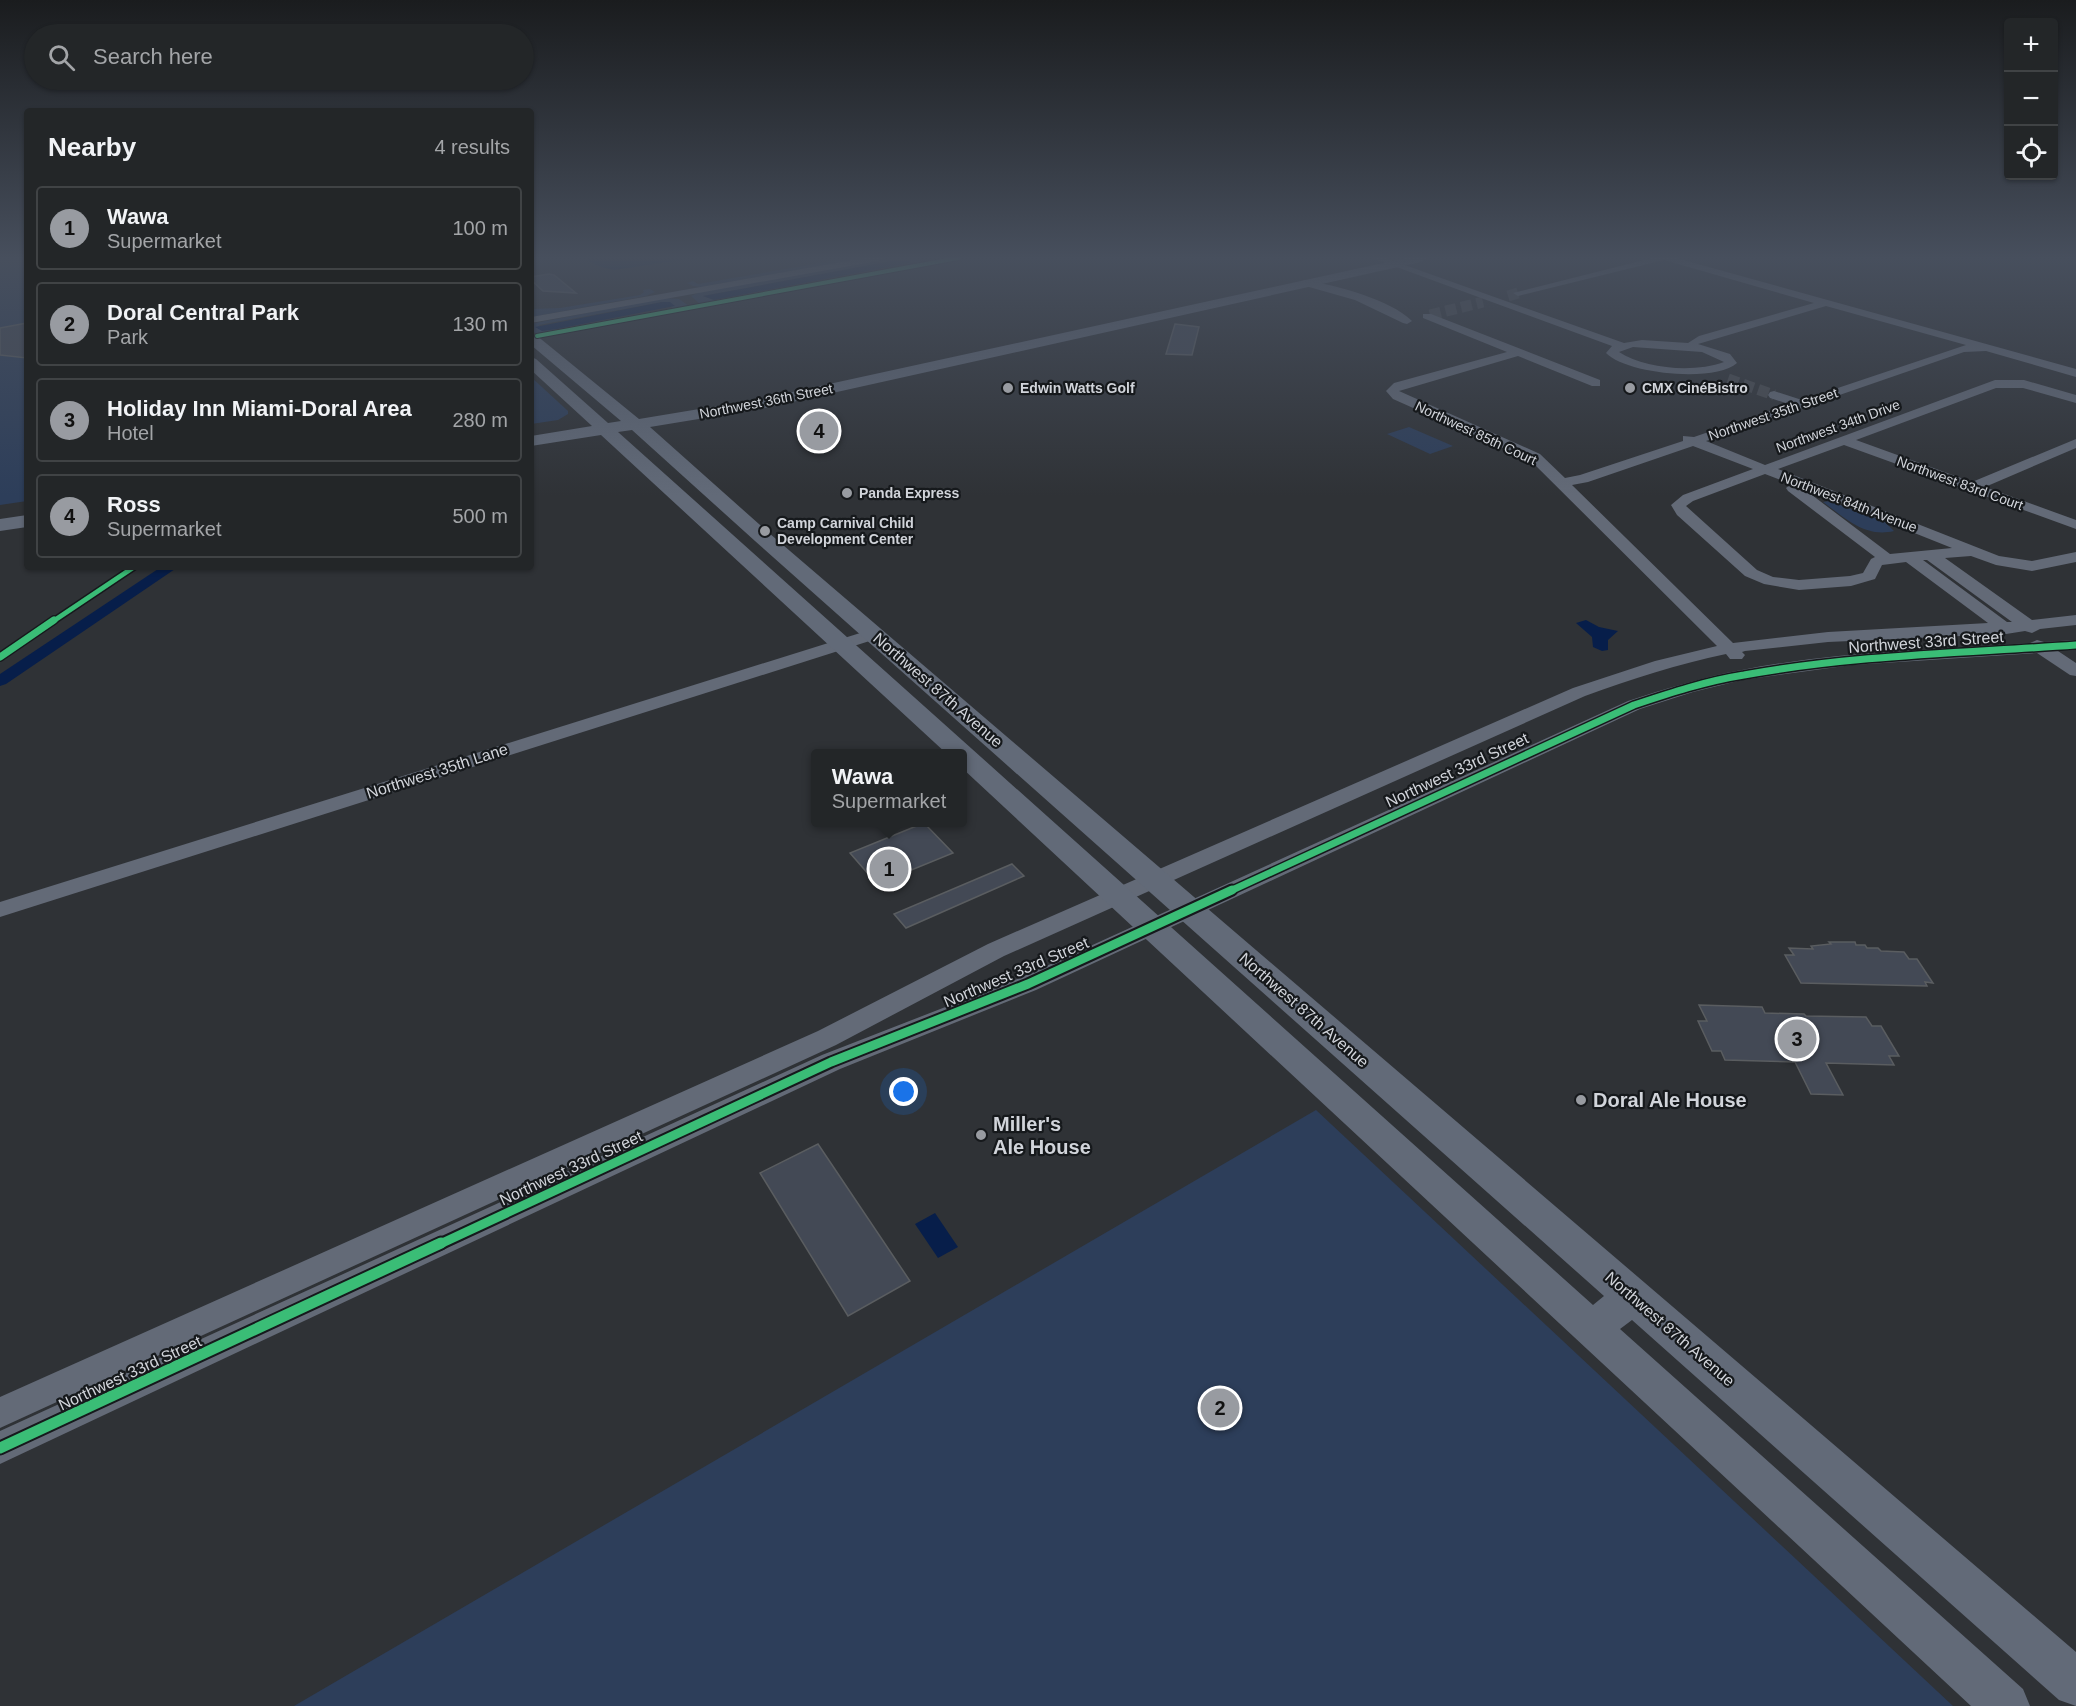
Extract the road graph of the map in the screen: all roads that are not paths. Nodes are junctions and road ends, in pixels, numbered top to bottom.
1 (1009, 338) edge
2 (1060, 338) edge
3 (1484, 338) edge
4 (1608, 338) edge
5 (1708, 338) edge
6 (1953, 338) joint
7 (1966, 338) edge
8 (534, 341) edge
9 (1628, 345) junction
10 (1690, 347) junction
11 (1985, 348) junction
12 (1520, 352) junction
13 (911, 359) junction
14 (534, 361) edge
15 (1627, 362) junction
16 (534, 363) edge
17 (2076, 367) edge
18 (1704, 370) junction
19 (1891, 370) junction
20 (571, 372) junction
21 (2076, 373) edge
22 (1579, 376) junction
23 (884, 377) junction
24 (1728, 379) tunnel mouth
25 (1596, 383) dead end
26 (1774, 395) tunnel mouth
27 (2076, 399) edge
28 (1795, 403) junction
29 (629, 420) junction
30 (600, 425) junction
31 (534, 429) edge
32 (1687, 439) junction
33 (534, 440) edge
34 (1843, 440) junction
35 (2076, 443) edge
36 (1765, 470) junction
37 (1559, 480) junction
38 (1972, 488) junction
39 (24, 507) edge
40 (0, 511) edge
41 (24, 521) edge
42 (0, 525) edge
43 (2076, 525) edge
44 (777, 550) junction
45 (1972, 551) junction
46 (1931, 555) junction
47 (1908, 556) junction
48 (2076, 557) edge
49 (747, 558) junction
50 (1886, 558) junction
51 (2076, 620) edge
52 (2031, 624) junction
53 (2001, 627) junction
54 (873, 634) junction
55 (841, 644) junction
56 (2076, 645) edge
57 (2042, 647) junction
58 (1731, 649) junction
59 (2076, 671) edge
60 (1719, 679) junction
61 (956, 749) edge
62 (967, 759) edge
63 (1154, 879) junction
64 (1116, 896) junction
65 (1188, 908) junction
66 (0, 910) edge
67 (1150, 926) junction
68 (288, 1283) junction
69 (1633, 1296) junction
70 (1591, 1329) junction
71 (183, 1330) junction
72 (226, 1343) junction
73 (0, 1413) edge
74 (0, 1448) edge
75 (2076, 1683) edge
76 (2006, 1706) edge

1 - 13 main road, Northwest 36th Street
2 - 23 main road, Northwest 36th Street
3 - 12 street
4 - 9 street
5 - 10 street
6 - 11 street
6 - 19 street, Northwest 35th Street
7 - 17 street
8 - 20 main road, Northwest 87th Avenue
9 - 10 street
9 - 15 street
10 - 18 street
11 - 19 street, Northwest 35th Street
11 - 21 street
12 - 22 street
12 - 37 street, Northwest 85th Court
13 - 23 main road
13 - 29 main road, Northwest 36th Street
14 - 20 main road
15 - 18 street
15 - 22 street
16 - 30 main road, Northwest 87th Avenue
18 - 24 street
19 - 28 street, Northwest 35th Street
20 - 29 main road, Northwest 87th Avenue
22 - 25 street
23 - 29 main road, Northwest 36th Street
26 - 28 street
27 - 34 street, Northwest 34th Drive
28 - 32 street, Northwest 35th Street
29 - 30 main road, Northwest 36th Street
29 - 44 main road, Northwest 87th Avenue
30 - 31 main road, Northwest 36th Street
30 - 33 main road, Northwest 36th Street
30 - 49 main road, Northwest 87th Avenue
32 - 36 street
32 - 37 street, Northwest 35th Street
34 - 36 street, Northwest 34th Drive
34 - 38 street, Northwest 83rd Court
35 - 38 street
36 - 45 street, Northwest 84th Avenue
36 - 50 street, Northwest 84th Avenue
36 - 50 street, Northwest 34th Drive
37 - 58 street, Northwest 85th Court
38 - 43 street, Northwest 83rd Court
39 - 40 main road
41 - 42 main road
44 - 49 main road
44 - 54 main road, Northwest 87th Avenue
45 - 46 street
45 - 48 street, Northwest 84th Avenue
46 - 47 street
46 - 52 street, Northwest 84th Avenue
47 - 50 street
47 - 53 street, Northwest 84th Avenue
49 - 55 main road, Northwest 87th Avenue
51 - 52 street, Northwest 33rd Street
52 - 53 street, Northwest 33rd Street
52 - 57 street, Northwest 84th Avenue
53 - 57 street, Northwest 84th Avenue
53 - 58 street, Northwest 33rd Street
54 - 55 street, Northwest 35th Lane
54 - 63 main road, Northwest 87th Avenue
55 - 61 main road, Northwest 87th Avenue
55 - 66 street, Northwest 35th Lane
56 - 57 street, Northwest 33rd Street
57 - 59 street, Northwest 84th Avenue
57 - 60 street, Northwest 33rd Street
58 - 60 street
58 - 63 street, Northwest 33rd Street
60 - 65 street, Northwest 33rd Street
62 - 64 main road, Northwest 87th Avenue
63 - 64 street, Northwest 33rd Street
63 - 65 main road, Northwest 87th Avenue
64 - 67 main road, Northwest 87th Avenue
64 - 68 street, Northwest 33rd Street
65 - 67 street, Northwest 33rd Street
65 - 69 main road, Northwest 87th Avenue
67 - 70 main road, Northwest 87th Avenue
67 - 72 street, Northwest 33rd Street
68 - 71 street, Northwest 33rd Street
68 - 72 street
69 - 70 main road
69 - 75 main road, Northwest 87th Avenue
70 - 76 main road, Northwest 87th Avenue
71 - 72 street
71 - 73 street, Northwest 33rd Street
72 - 74 street, Northwest 33rd Street

